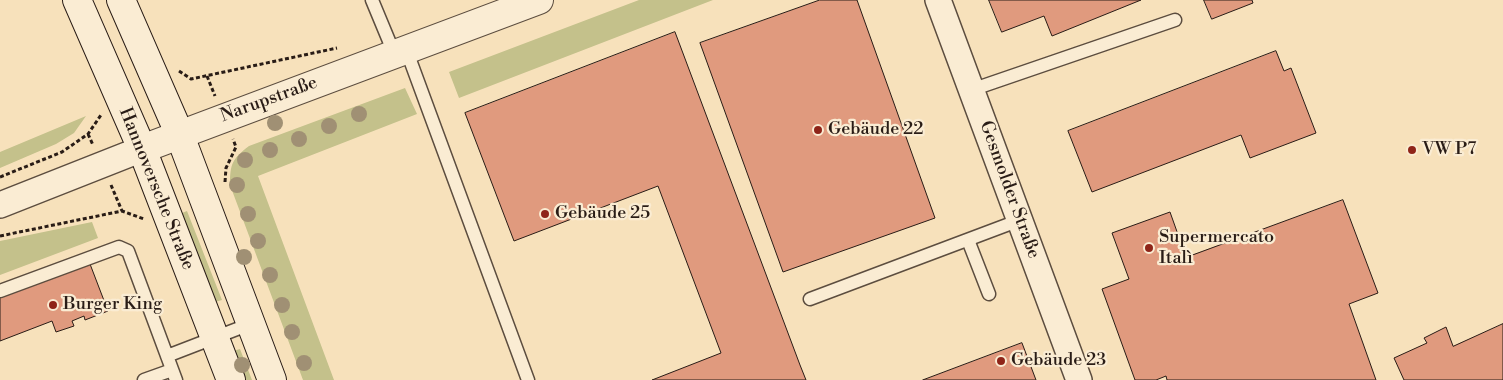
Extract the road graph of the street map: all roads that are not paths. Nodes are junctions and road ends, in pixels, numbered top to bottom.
1 (77, 0) edge
2 (121, 0) edge
3 (372, 0) edge
4 (539, 0) edge
5 (938, 0) edge
6 (1175, 20) dead end
7 (400, 51) junction
8 (971, 90) junction
9 (180, 134) junction
10 (142, 148) junction
11 (0, 205) edge
12 (1020, 220) junction
13 (968, 240) junction
14 (0, 291) edge
15 (989, 294) dead end
16 (810, 298) dead end
17 (250, 324) junction
18 (215, 338) junction
19 (167, 356) junction
20 (174, 375) edge
21 (144, 380) edge
22 (231, 380) edge
23 (272, 380) edge
24 (528, 380) edge
25 (1079, 380) edge

1 - 10 main road, Hannoversche Straße
2 - 9 main road
3 - 7 lane
4 - 7 main road, Narupstraße
5 - 8 street, Gesmolder Straße
6 - 8 lane
7 - 9 main road, Narupstraße
7 - 24 lane
8 - 12 street, Gesmolder Straße
9 - 10 main road, Narupstraße
9 - 17 main road
10 - 11 street, Narupstraße
10 - 18 main road, Hannoversche Straße
12 - 13 lane
12 - 25 street, Gesmolder Straße
13 - 15 lane
13 - 16 lane
14 - 19 lane
17 - 18 lane
17 - 23 main road
18 - 19 lane
18 - 22 main road, Hannoversche Straße
19 - 20 lane
20 - 21 lane

